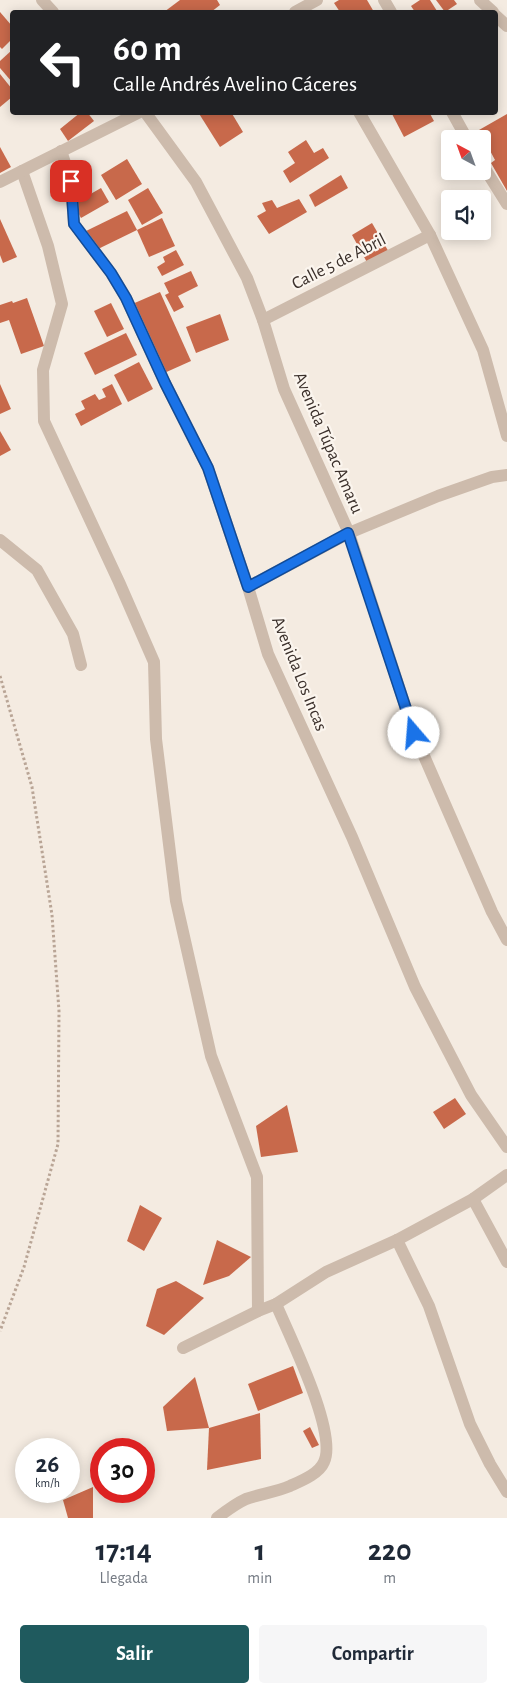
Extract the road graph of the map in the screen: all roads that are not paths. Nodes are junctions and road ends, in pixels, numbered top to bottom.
1 (42, 0) edge
2 (317, 0) edge
3 (480, 0) edge
4 (51, 10) edge
5 (301, 10) edge
6 (490, 10) edge
7 (134, 115) edge
8 (147, 115) edge
9 (361, 115) edge
10 (454, 115) edge
11 (463, 130) edge
12 (61, 152) junction
13 (22, 171) junction
14 (491, 178) edge
15 (0, 182) edge
16 (507, 204) edge
17 (430, 235) junction
18 (263, 320) junction
19 (507, 436) edge
20 (507, 475) edge
21 (348, 533) junction
22 (0, 540) edge
23 (248, 587) junction
24 (81, 664) dead end
25 (507, 940) edge
26 (507, 1147) edge
27 (507, 1175) edge
28 (473, 1199) junction
29 (397, 1240) junction
30 (507, 1262) edge
31 (276, 1304) junction
32 (258, 1311) junction
33 (183, 1348) dead end
34 (507, 1492) edge
35 (217, 1518) edge

1 - 4 street
2 - 5 street
3 - 6 street
7 - 12 street
8 - 18 street, Avenida Túpac Amaru
9 - 17 street
10 - 11 street
12 - 13 street
12 - 23 street, Avenida Los Incas
13 - 15 street
13 - 32 street
14 - 16 street
17 - 18 street, Calle 5 de Abril
17 - 19 street
18 - 21 street, Avenida Túpac Amaru
20 - 21 street
21 - 23 street
21 - 25 street, Avenida Túpac Amaru
22 - 24 street
23 - 26 street, Avenida Los Incas
27 - 28 street
28 - 29 street
28 - 30 street
29 - 31 street
29 - 34 street
31 - 32 street
31 - 35 street
32 - 33 street

